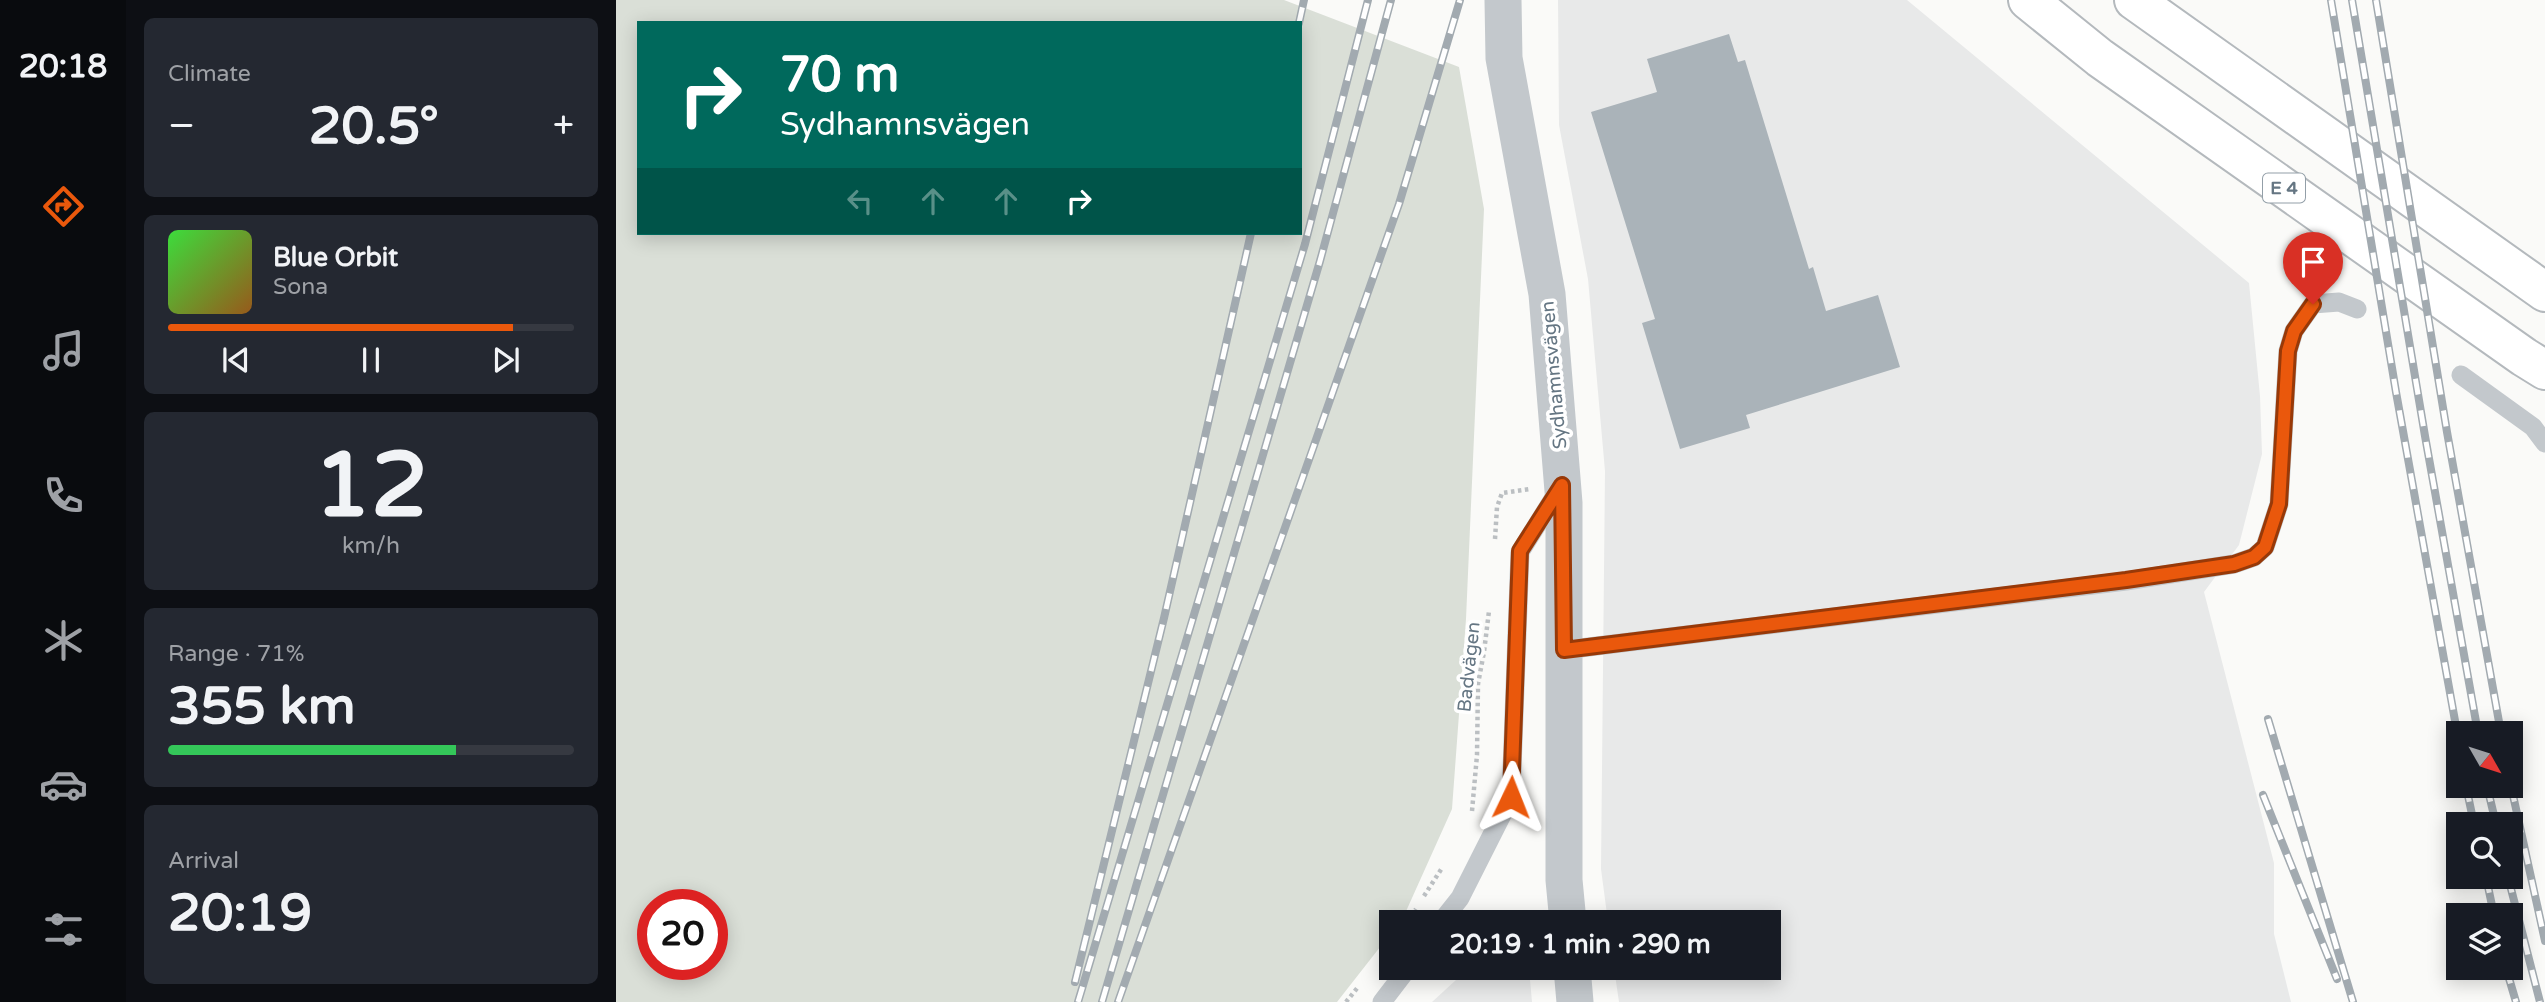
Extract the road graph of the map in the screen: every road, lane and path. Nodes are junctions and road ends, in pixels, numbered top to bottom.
1 (1503, 0) edge
2 (2028, 0) edge
3 (2134, 0) edge
4 (2545, 292) edge
5 (2357, 309) dead end
6 (2545, 370) edge
7 (2461, 375) dead end
8 (2545, 443) edge
9 (1562, 485) junction
10 (1494, 545) dead end
11 (1489, 606) dead end
12 (1564, 650) junction
13 (1472, 813) dead end
14 (1448, 859) dead end
15 (1416, 910) edge
16 (1450, 910) edge
17 (1567, 910) edge
18 (1399, 980) edge
19 (1573, 980) edge
20 (1382, 1002) edge
21 (1575, 1002) edge

1 - 9 street, Sydhamnsvägen
2 - 6 highway, E 4
3 - 4 highway
5 - 12 lane
7 - 8 lane
9 - 10 path
9 - 12 street, Sydhamnsvägen
9 - 16 lane
11 - 13 path, Badvägen
12 - 17 street, Sydhamnsvägen
14 - 15 path
18 - 20 lane
19 - 21 street

